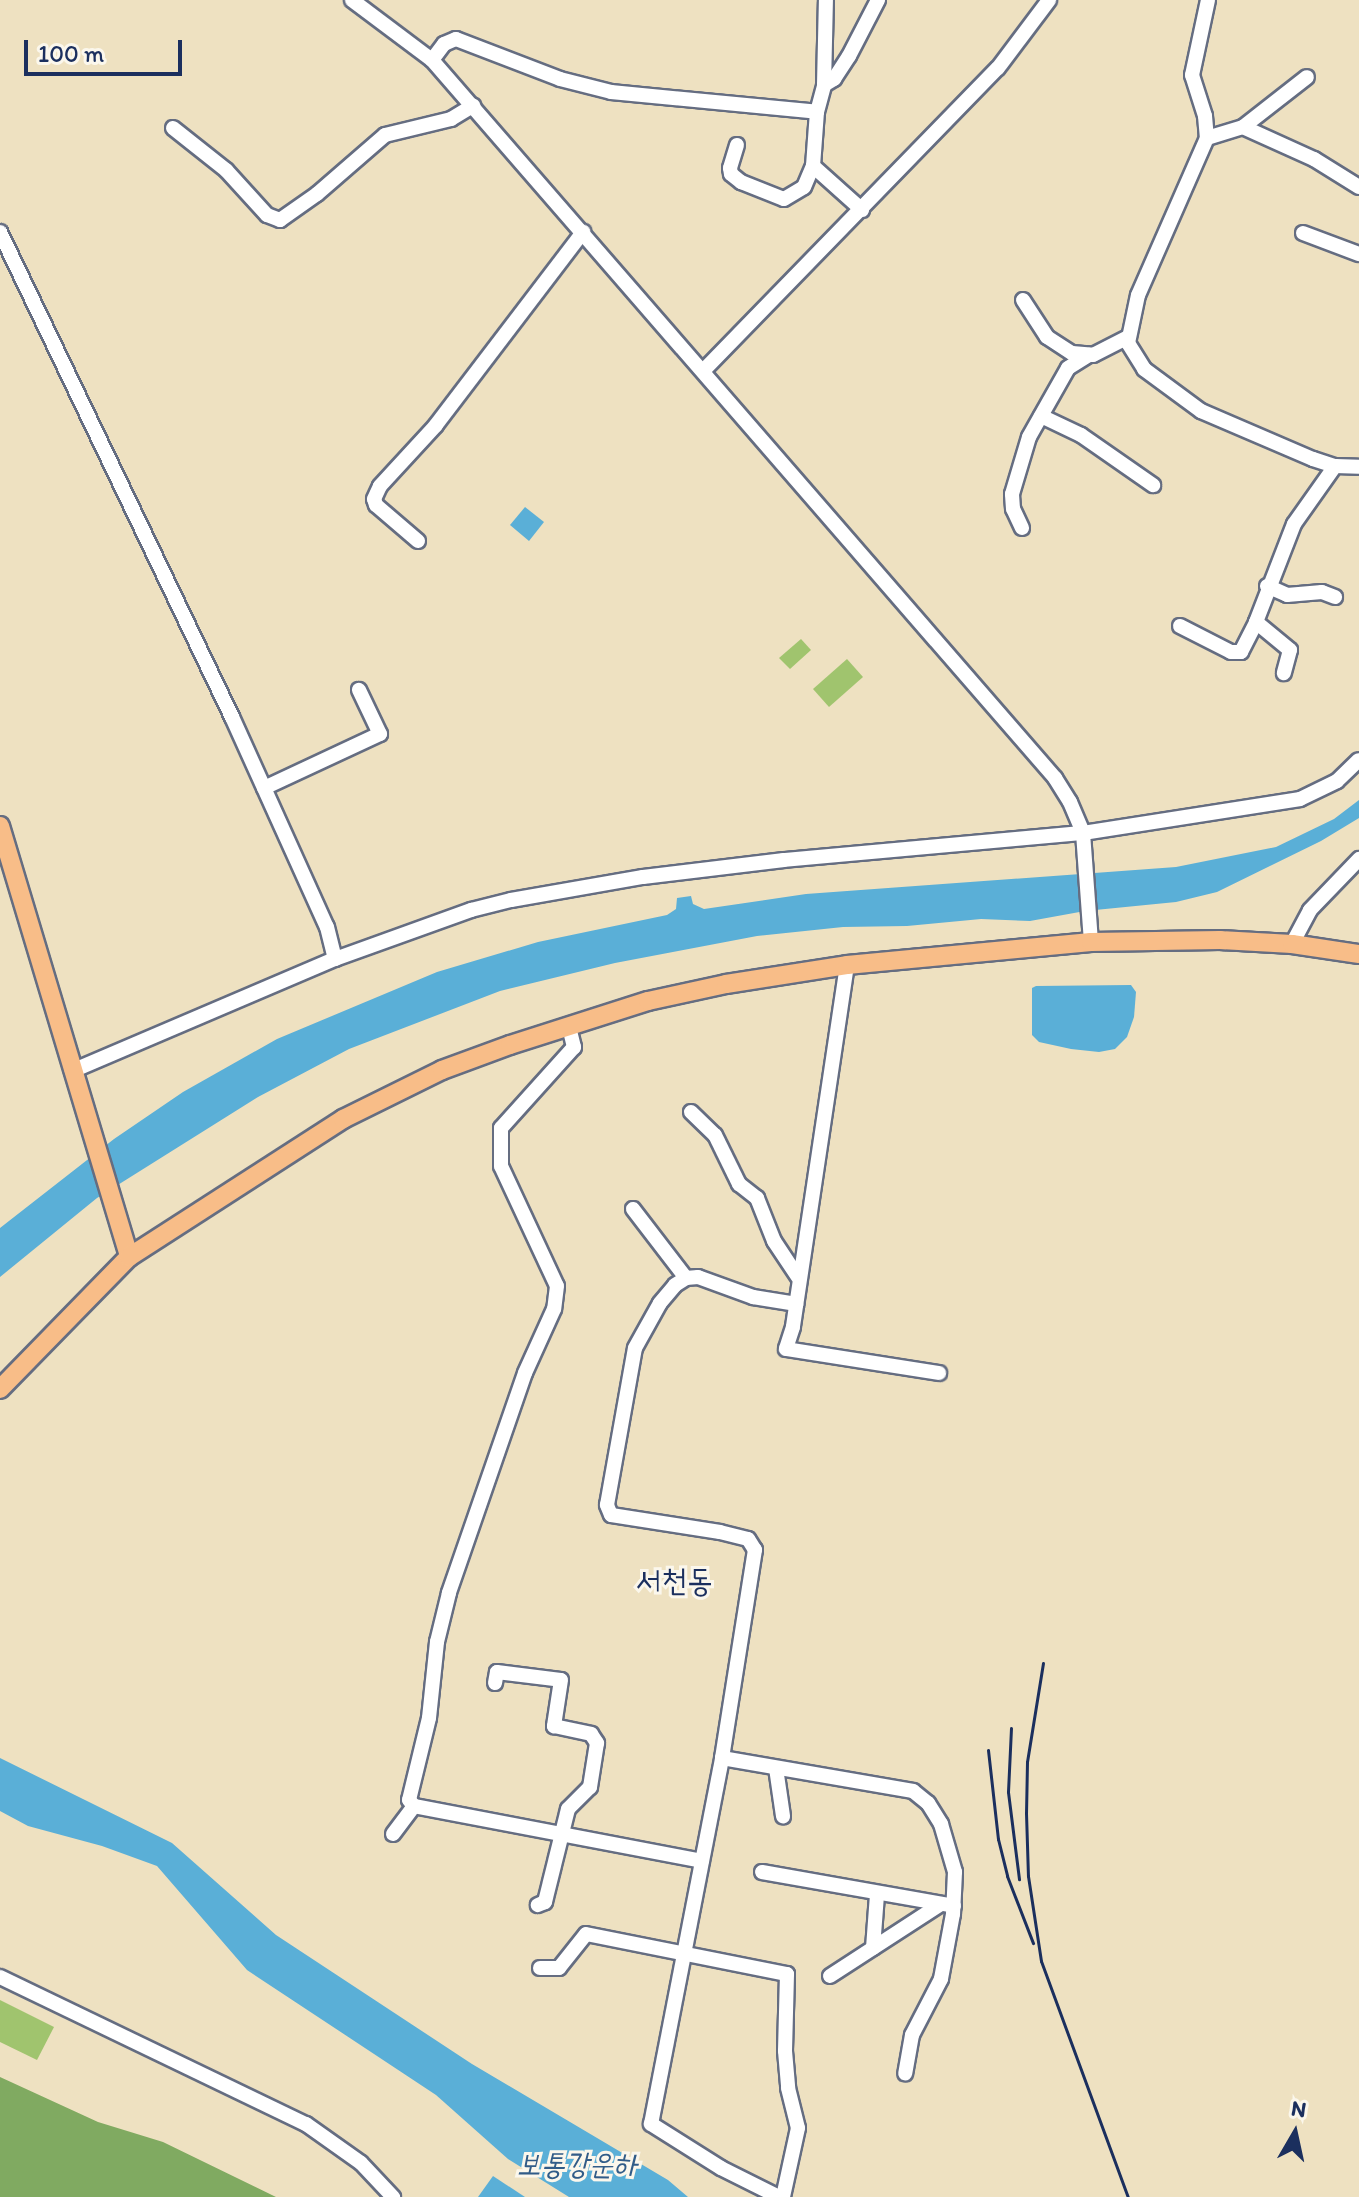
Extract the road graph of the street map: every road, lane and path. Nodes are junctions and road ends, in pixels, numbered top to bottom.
1 (826, 0) edge
2 (878, 0) edge
3 (1049, 0) edge
4 (1208, 0) edge
5 (363, 3) edge
6 (432, 60) junction
7 (1307, 77) dead end
8 (824, 85) junction
9 (473, 106) junction
10 (817, 112) junction
11 (1243, 127) junction
12 (173, 128) dead end
13 (1207, 138) junction
14 (737, 145) dead end
15 (813, 166) junction
16 (1359, 187) edge
17 (862, 210) junction
18 (0, 232) edge
19 (583, 232) junction
20 (1303, 233) dead end
21 (1359, 254) edge
22 (1023, 300) dead end
23 (1128, 337) junction
24 (1089, 355) junction
25 (704, 370) junction
26 (1041, 416) junction
27 (1335, 466) junction
28 (1359, 467) edge
29 (1153, 485) dead end
30 (1022, 528) dead end
31 (418, 541) dead end
32 (1267, 586) junction
33 (1335, 597) dead end
34 (1256, 622) junction
35 (1180, 626) dead end
36 (1284, 673) dead end
37 (359, 690) dead end
38 (1359, 760) edge
39 (264, 788) junction
40 (0, 826) edge
41 (1083, 833) junction
42 (1359, 859) edge
43 (1091, 942) junction
44 (1292, 944) junction
45 (1359, 954) edge
46 (335, 959) junction
47 (847, 965) junction
48 (569, 1027) junction
49 (74, 1078) junction
50 (691, 1112) dead end
51 (633, 1209) dead end
52 (129, 1257) junction
53 (798, 1277) junction
54 (686, 1278) junction
55 (796, 1304) junction
56 (939, 1373) dead end
57 (0, 1389) edge
58 (495, 1683) dead end
59 (722, 1758) junction
60 (776, 1768) junction
61 (414, 1806) junction
62 (783, 1816) dead end
63 (393, 1834) dead end
64 (561, 1834) junction
65 (702, 1861) junction
66 (762, 1872) dead end
67 (877, 1895) junction
68 (538, 1905) dead end
69 (947, 1905) junction
70 (873, 1948) junction
71 (684, 1954) junction
72 (540, 1968) dead end
73 (830, 1976) dead end
74 (0, 1977) edge
75 (905, 2073) dead end
76 (393, 2197) edge
77 (781, 2197) edge

1 - 8 street
2 - 8 street
3 - 17 street
4 - 13 street
5 - 6 street
6 - 9 street
6 - 10 street
7 - 11 street
8 - 10 street
9 - 12 street
9 - 19 street
10 - 15 street
11 - 13 street
11 - 16 street
13 - 23 street
14 - 15 street
15 - 17 street
17 - 25 street
18 - 39 street
19 - 25 street
19 - 31 street
20 - 21 street
22 - 24 street
23 - 24 street
23 - 27 street
24 - 26 street
25 - 41 street
26 - 29 street
26 - 30 street
27 - 28 street
27 - 32 street
32 - 33 street
32 - 34 street
34 - 35 street
34 - 36 street
37 - 39 street
38 - 41 street
39 - 46 street
40 - 49 main road
41 - 43 street
41 - 46 street
42 - 44 street
43 - 44 main road
43 - 47 main road
44 - 45 main road
46 - 49 street
47 - 48 main road
47 - 53 street
48 - 52 main road
48 - 61 street
49 - 52 main road
50 - 53 street
51 - 54 street
52 - 57 main road
53 - 55 street
54 - 55 street
54 - 59 street
55 - 56 street
58 - 64 street
59 - 60 street
59 - 65 street
60 - 62 street
60 - 69 street
61 - 63 street
61 - 64 street
64 - 65 street
64 - 68 street
65 - 71 street
66 - 67 street
67 - 69 street
67 - 70 street
69 - 70 street
69 - 75 street
70 - 73 street
71 - 72 street
71 - 77 street
71 - 77 street
74 - 76 street

